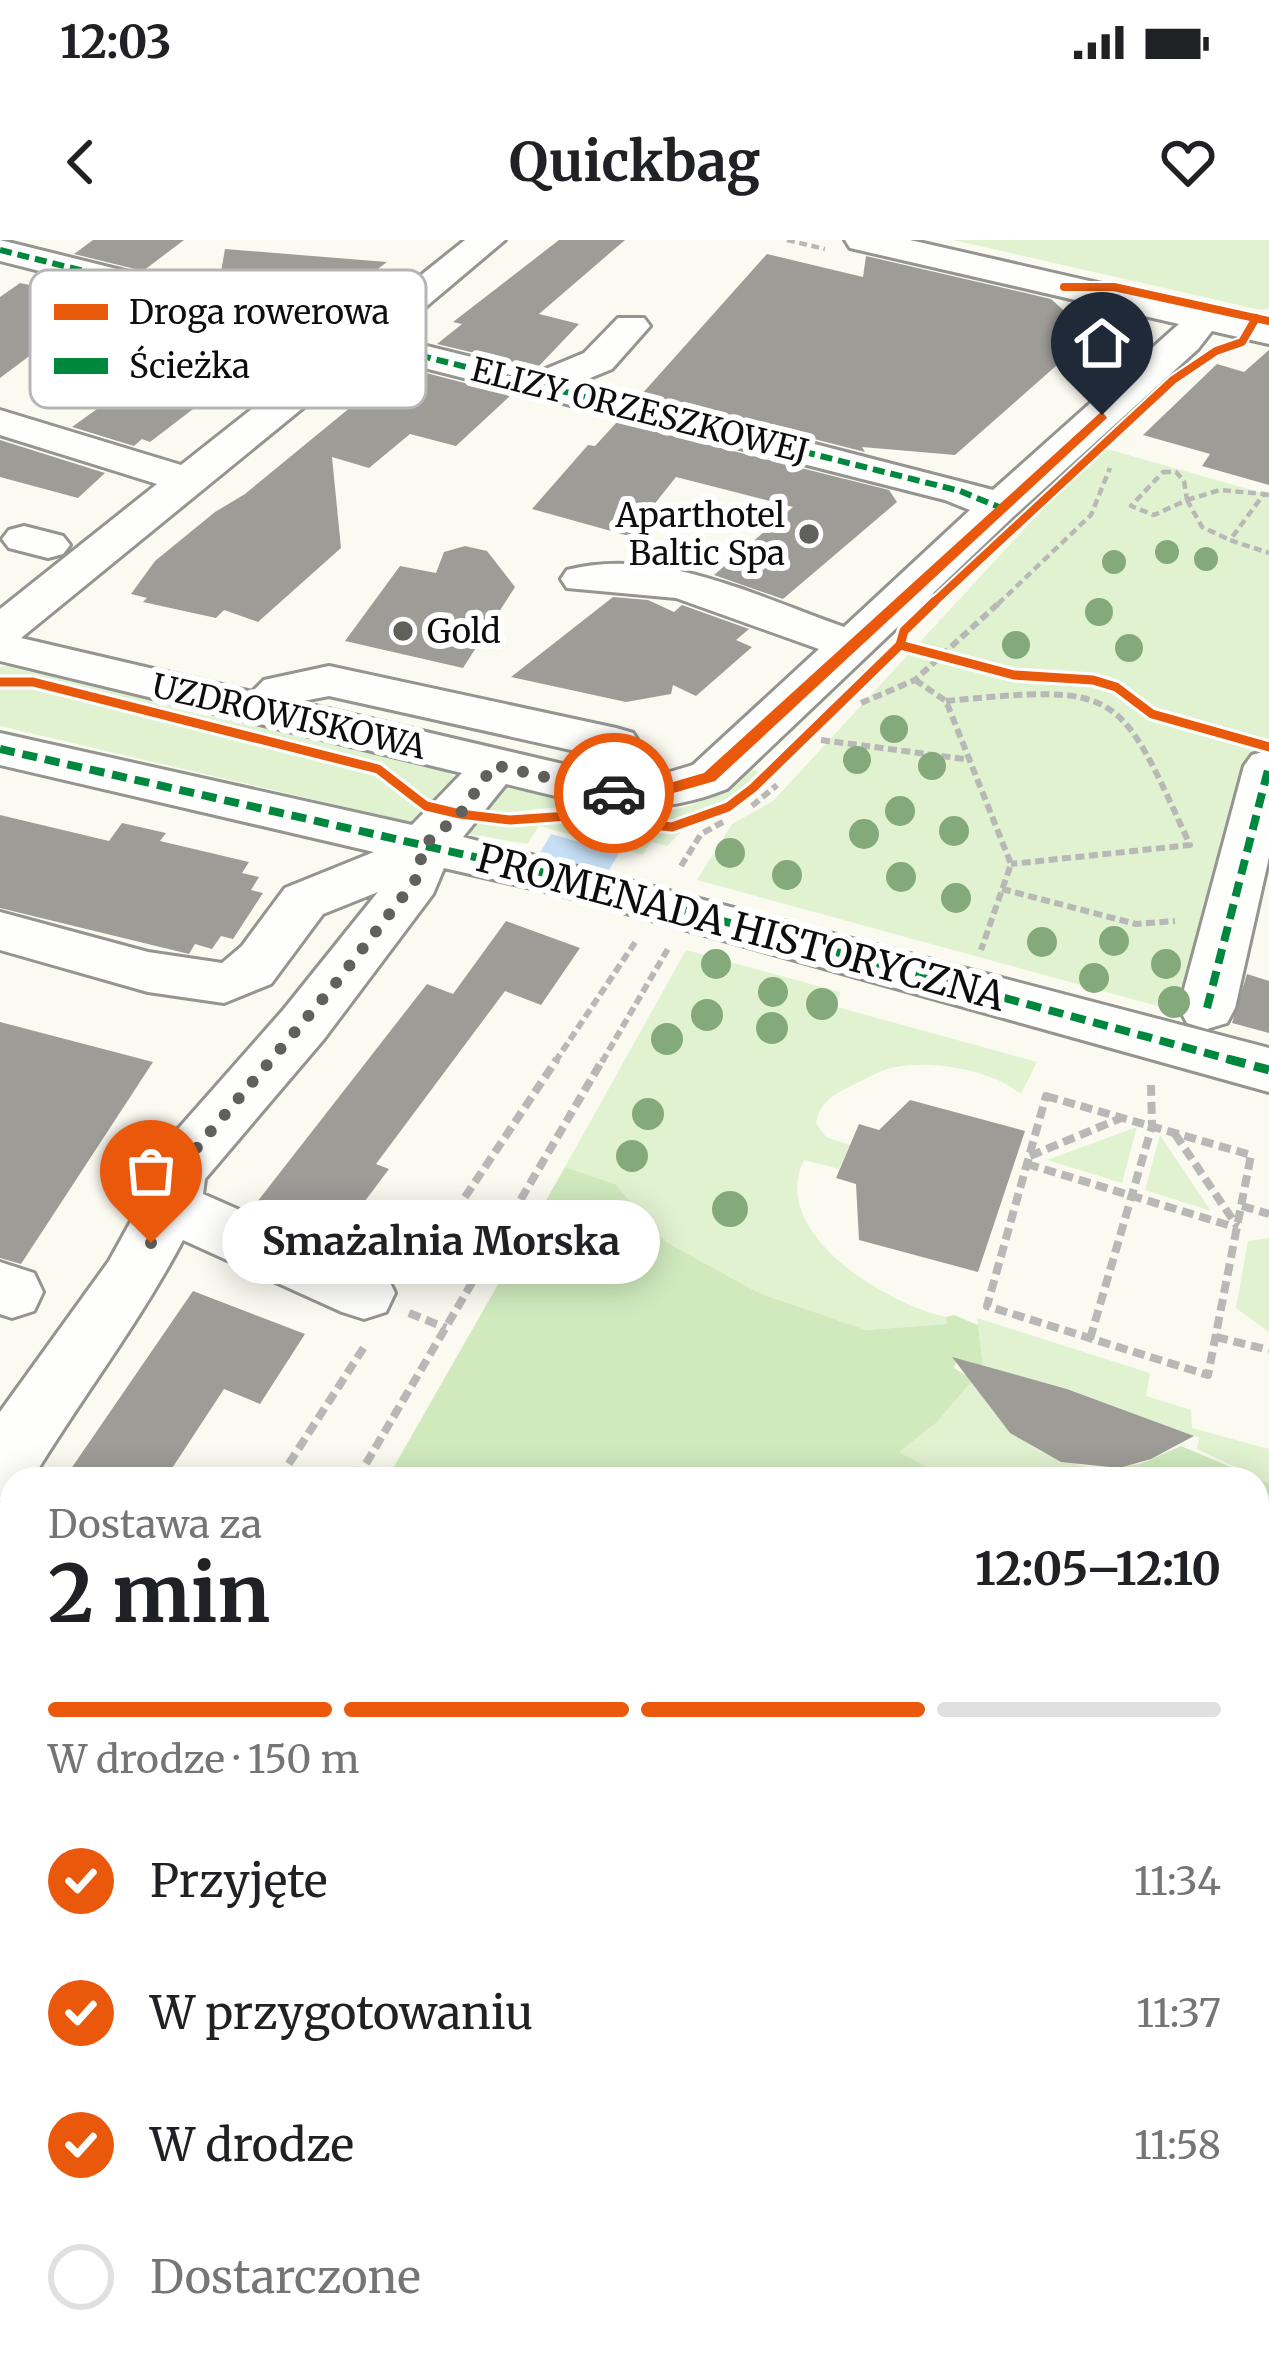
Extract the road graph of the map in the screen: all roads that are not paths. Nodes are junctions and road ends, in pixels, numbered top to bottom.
1 (487, 240) edge
2 (863, 240) edge
3 (29, 250) edge
4 (97, 270) edge
5 (426, 288) edge
6 (1202, 319) junction
7 (631, 326) dead end
8 (1269, 333) edge
9 (426, 356) edge
10 (540, 385) junction
11 (275, 408) edge
12 (0, 422) edge
13 (186, 480) junction
14 (999, 507) junction
15 (583, 579) dead end
16 (0, 632) edge
17 (852, 645) junction
18 (0, 647) edge
19 (616, 744) dead end
20 (487, 747) junction
21 (0, 749) edge
22 (1269, 766) edge
23 (425, 844) junction
24 (0, 931) edge
25 (1201, 1029) junction
26 (1269, 1070) edge
27 (170, 1207) junction
28 (380, 1305) road end
29 (2, 1467) edge

1 - 5 street
2 - 6 street
3 - 4 street, ELIZY ORZESZKOWEJ
6 - 8 street
6 - 14 street
7 - 10 street
9 - 10 street, ELIZY ORZESZKOWEJ
10 - 14 street, ELIZY ORZESZKOWEJ
11 - 13 street
12 - 13 street
13 - 16 street
14 - 17 street
15 - 17 street
17 - 20 street, UZDROWISKOWA
18 - 20 street, UZDROWISKOWA
19 - 20 street
20 - 23 street
21 - 23 street, PROMENADA HISTORYCZNA
22 - 25 street
23 - 24 street
23 - 25 street, PROMENADA HISTORYCZNA
23 - 27 street
25 - 26 street, PROMENADA HISTORYCZNA
27 - 28 street
27 - 29 street

